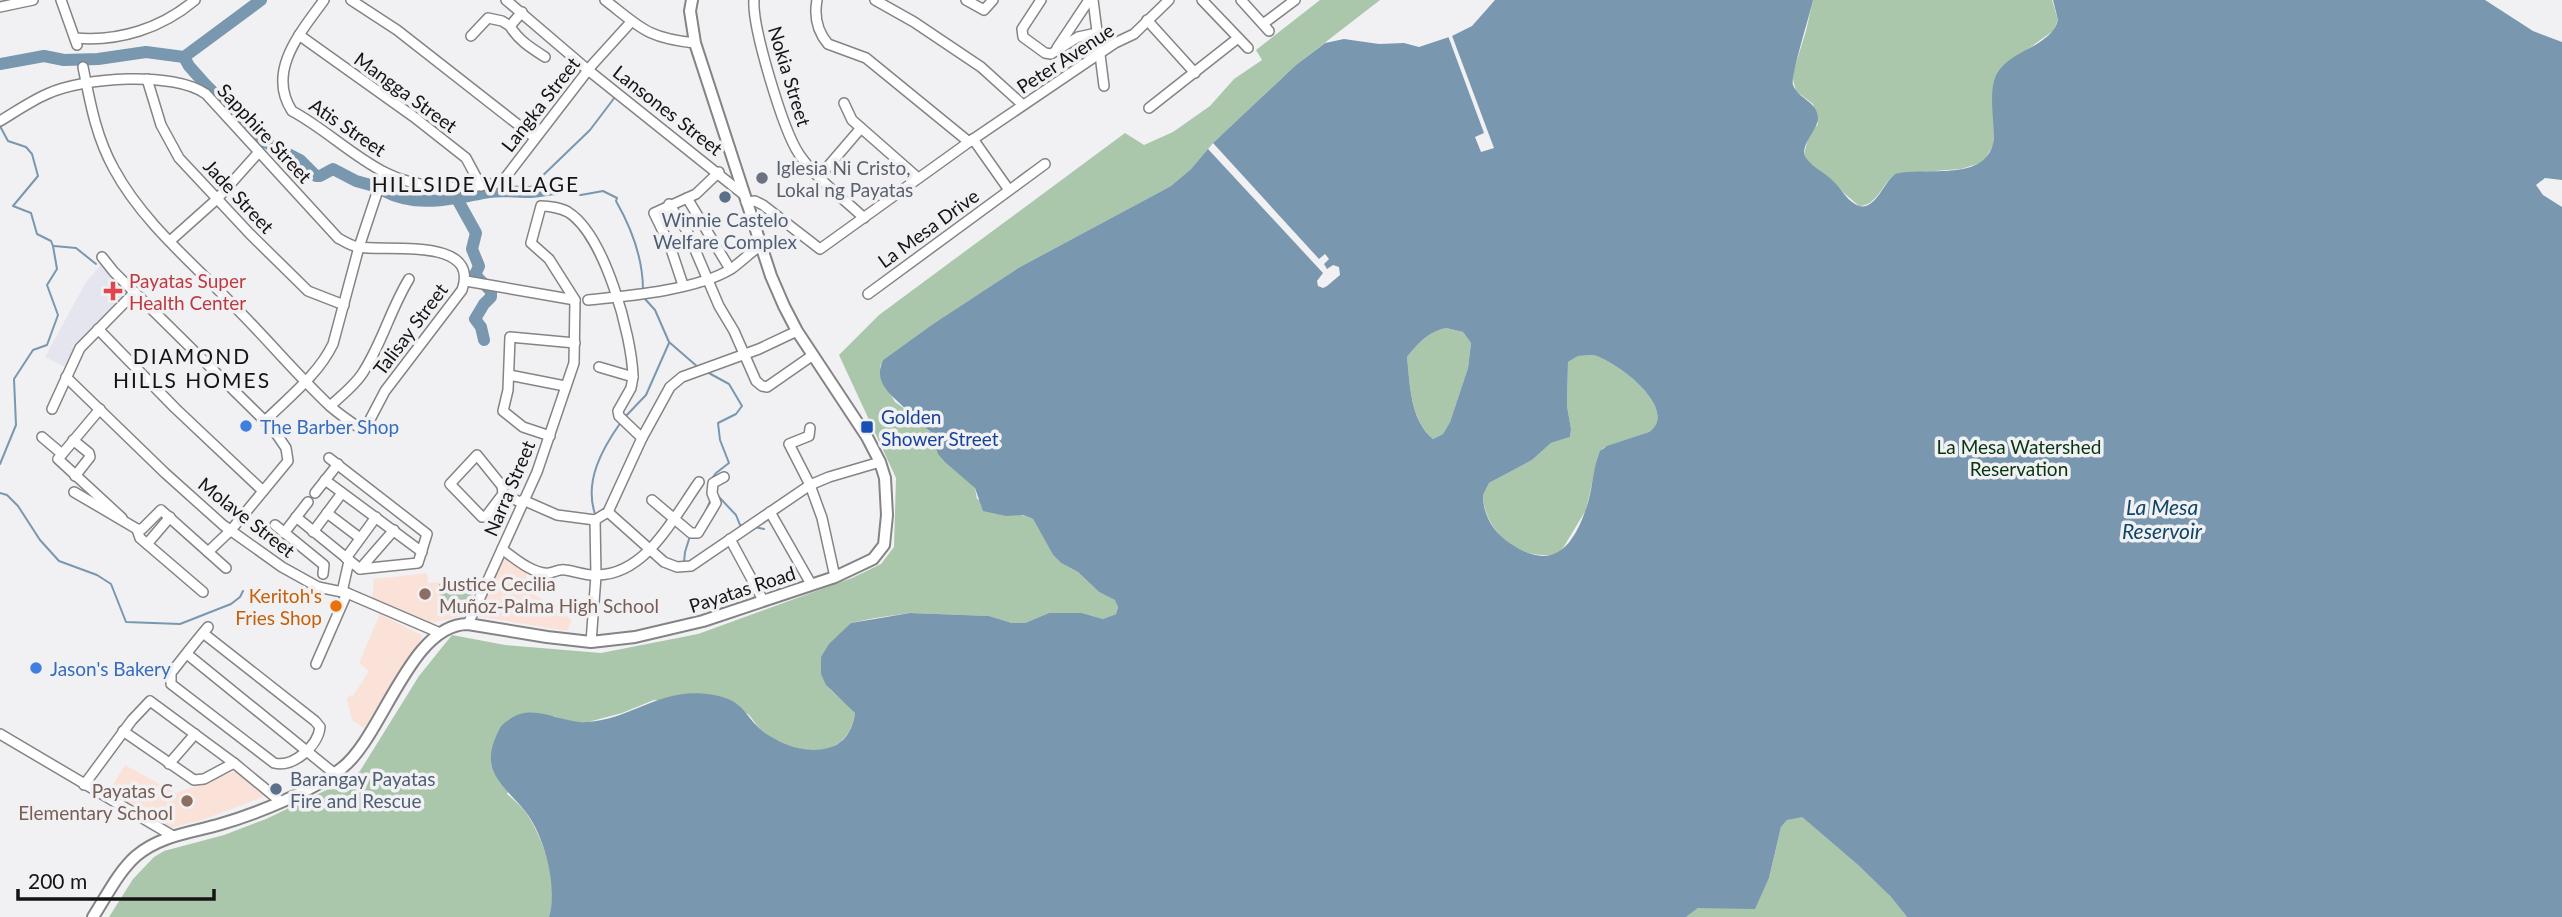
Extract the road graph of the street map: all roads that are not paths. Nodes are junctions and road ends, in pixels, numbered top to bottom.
1 (33, 0) edge
2 (61, 0) edge
3 (195, 0) edge
4 (324, 0) edge
5 (351, 0) edge
6 (506, 0) edge
7 (605, 0) edge
8 (692, 0) edge
9 (754, 0) edge
10 (817, 0) edge
11 (966, 0) edge
12 (993, 0) edge
13 (1041, 0) edge
14 (1091, 0) edge
15 (1169, 0) edge
16 (1202, 0) edge
17 (1296, 0) edge
18 (879, 2) edge
19 (1247, 2) edge
20 (0, 8) edge
21 (522, 12) junction
22 (1147, 20) junction
23 (631, 22) junction
24 (510, 26) junction
25 (299, 36) junction
26 (471, 36) dead end
27 (1238, 38) junction
28 (1098, 41) junction
29 (695, 43) junction
30 (1248, 48) dead end
31 (1055, 52) junction
32 (1100, 53) junction
33 (545, 57) dead end
34 (83, 67) dead end
35 (588, 70) junction
36 (1195, 72) junction
37 (147, 79) junction
38 (86, 83) junction
39 (1104, 86) dead end
40 (844, 103) dead end
41 (1023, 105) junction
42 (1149, 108) dead end
43 (0, 121) edge
44 (861, 128) junction
45 (535, 138) junction
46 (971, 140) junction
47 (259, 152) junction
48 (1045, 164) dead end
49 (384, 172) junction
50 (719, 172) junction
51 (819, 177) junction
52 (918, 178) junction
53 (481, 186) junction
54 (1009, 190) junction
55 (687, 198) junction
56 (745, 198) junction
57 (217, 199) junction
58 (669, 205) junction
59 (864, 218) junction
60 (170, 241) junction
61 (761, 245) junction
62 (359, 247) junction
63 (102, 257) dead end
64 (730, 270) junction
65 (409, 279) dead end
66 (707, 279) junction
67 (466, 281) junction
68 (683, 285) junction
69 (135, 292) junction
70 (868, 294) dead end
71 (617, 298) junction
72 (575, 300) junction
73 (588, 300) dead end
74 (344, 305) junction
75 (98, 329) junction
76 (797, 331) junction
77 (575, 343) junction
78 (746, 354) junction
79 (813, 355) junction
80 (599, 367) dead end
81 (509, 375) junction
82 (66, 377) junction
83 (633, 377) junction
84 (306, 381) junction
85 (565, 386) junction
86 (330, 407) junction
87 (100, 409) junction
88 (52, 410) dead end
89 (265, 421) junction
90 (810, 428) dead end
91 (550, 436) junction
92 (41, 437) dead end
93 (642, 438) junction
94 (73, 440) junction
95 (62, 454) junction
96 (880, 462) junction
97 (75, 476) junction
98 (724, 477) dead end
99 (325, 480) junction
100 (699, 482) dead end
101 (810, 485) junction
102 (372, 490) junction
103 (263, 491) junction
104 (74, 492) dead end
105 (315, 493) dead end
106 (342, 493) junction
107 (503, 494) junction
108 (652, 500) dead end
109 (308, 502) dead end
110 (522, 502) junction
111 (360, 506) junction
112 (608, 512) junction
113 (770, 512) junction
114 (327, 513) junction
115 (170, 517) junction
116 (296, 517) junction
117 (376, 517) junction
118 (674, 517) junction
119 (122, 519) junction
120 (410, 520) junction
121 (595, 520) junction
122 (275, 525) dead end
123 (140, 529) junction
124 (231, 530) junction
125 (313, 532) junction
126 (397, 532) junction
127 (284, 533) junction
128 (360, 538) junction
129 (730, 539) junction
130 (147, 544) junction
131 (502, 549) junction
132 (650, 550) junction
133 (208, 552) junction
134 (422, 552) junction
135 (347, 560) junction
136 (226, 568) dead end
137 (360, 569) junction
138 (324, 573) dead end
139 (596, 576) junction
140 (835, 577) junction
141 (811, 584) junction
142 (203, 592) dead end
143 (344, 593) junction
144 (763, 600) junction
145 (468, 624) junction
146 (440, 633) junction
147 (591, 642) junction
148 (187, 654) junction
149 (316, 664) dead end
150 (123, 731) junction
151 (0, 734) edge
152 (195, 734) junction
153 (306, 751) junction
154 (234, 763) junction
155 (169, 764) junction
156 (335, 774) junction
157 (84, 785) junction
158 (280, 801) junction
159 (173, 836) junction
160 (93, 917) edge

1 - 20 street
2 - 3 street
4 - 25 street, Atis Street
5 - 45 street
6 - 21 street, Lansones Street
7 - 23 street
8 - 29 main road, Payatas Road
9 - 51 street, Nokia Street
10 - 46 street, La Mesa Drive
11 - 12 street
13 - 31 street
14 - 28 street
14 - 31 street
15 - 22 street, Peter Avenue
16 - 27 street
17 - 19 street
18 - 41 street
21 - 24 street
21 - 35 street, Lansones Street
22 - 32 street, Peter Avenue
22 - 36 street
23 - 29 street
23 - 35 street, Langka Street
24 - 26 street
24 - 33 street
25 - 49 street, Atis Street
25 - 53 street, Mangga Street
27 - 30 street
27 - 36 street
28 - 31 street
28 - 32 street
29 - 56 main road, Payatas Road
32 - 39 street
32 - 41 street, Peter Avenue
34 - 38 street
35 - 45 street, Langka Street
35 - 50 street, Lansones Street
36 - 42 street
37 - 38 street, Sapphire Street
37 - 47 street, Sapphire Street
37 - 57 street, Jade Street
38 - 43 street, Sapphire Street
38 - 60 street
40 - 44 street
41 - 46 street, Peter Avenue
44 - 51 street
44 - 52 street
45 - 53 street, Langka Street
46 - 52 street, Peter Avenue
46 - 54 street, La Mesa Drive
47 - 57 street
47 - 62 street, Sapphire Street
48 - 54 street, La Mesa Drive
49 - 53 street, Langka Street
49 - 62 street
50 - 55 street
50 - 56 street, Lansones Street
51 - 59 street, Nokia Street
52 - 59 street, Peter Avenue
54 - 70 street, La Mesa Drive
55 - 58 street
55 - 64 street
56 - 59 street, Lansones Street
56 - 61 main road, Payatas Road
57 - 60 street
57 - 74 street, Jade Street
58 - 66 street
58 - 68 street
60 - 84 street
61 - 64 street
61 - 76 main road, Payatas Road
62 - 67 street, Talisay Street
62 - 74 street
63 - 69 street
64 - 66 street
65 - 86 street
66 - 68 street
66 - 78 street
67 - 72 street
67 - 86 street, Talisay Street
68 - 71 street
69 - 75 street
69 - 89 street
71 - 72 street
71 - 73 street
71 - 83 street
72 - 77 street, Narra Street
74 - 84 street
75 - 82 street
75 - 103 street
76 - 78 street
76 - 79 main road, Payatas Road
77 - 81 street
77 - 85 street, Narra Street
78 - 79 street
78 - 93 street
79 - 96 main road, Payatas Road
80 - 83 street
81 - 85 street
81 - 91 street
82 - 87 street, Molave Street
82 - 88 street
83 - 93 street
84 - 86 street
84 - 89 street
85 - 91 street, Narra Street
87 - 94 street
87 - 124 street, Molave Street
89 - 103 street
90 - 101 street
91 - 110 street, Narra Street
92 - 95 street
93 - 112 street
94 - 95 street
94 - 97 street
95 - 97 street
96 - 101 street
96 - 140 main road, Payatas Road
97 - 119 street
98 - 118 street
99 - 102 street
99 - 105 street
99 - 106 street
100 - 118 street
101 - 113 street
101 - 140 street
102 - 111 street
102 - 120 street
103 - 124 street
104 - 119 street
106 - 111 street
106 - 114 street
107 - 107 street
107 - 110 street
108 - 118 street
109 - 116 street
110 - 121 street
110 - 131 street, Narra Street
111 - 117 street
112 - 121 street
112 - 132 street
113 - 129 street
113 - 141 street
114 - 125 street
114 - 128 street
115 - 123 street
115 - 130 street
115 - 133 street
116 - 125 street
116 - 127 street
117 - 126 street
117 - 128 street
118 - 132 street
119 - 123 street
120 - 126 street
120 - 134 street
121 - 139 street
122 - 127 street
123 - 130 street
124 - 133 street
124 - 143 street, Molave Street
125 - 135 street
126 - 134 street
126 - 137 street
127 - 138 street
128 - 135 street
129 - 132 street
129 - 144 street
130 - 142 street
131 - 139 street
131 - 145 street, Narra Street
132 - 139 street
133 - 136 street
134 - 137 street
135 - 137 street
135 - 143 street
139 - 147 street
140 - 141 main road, Payatas Road
141 - 144 main road, Payatas Road
143 - 146 street, Molave Street
143 - 149 street
144 - 147 main road, Payatas Road
145 - 146 main road, Payatas Road
145 - 147 main road, Payatas Road
146 - 156 main road, Payatas Road
148 - 153 street
148 - 153 street
148 - 153 street
150 - 152 street
150 - 155 street
150 - 157 street
151 - 157 street
152 - 154 street
152 - 155 street
153 - 156 street
154 - 155 street
154 - 158 street
156 - 158 main road, Payatas Road
157 - 159 street
158 - 159 main road, Payatas Road
159 - 160 main road, Payatas Road

